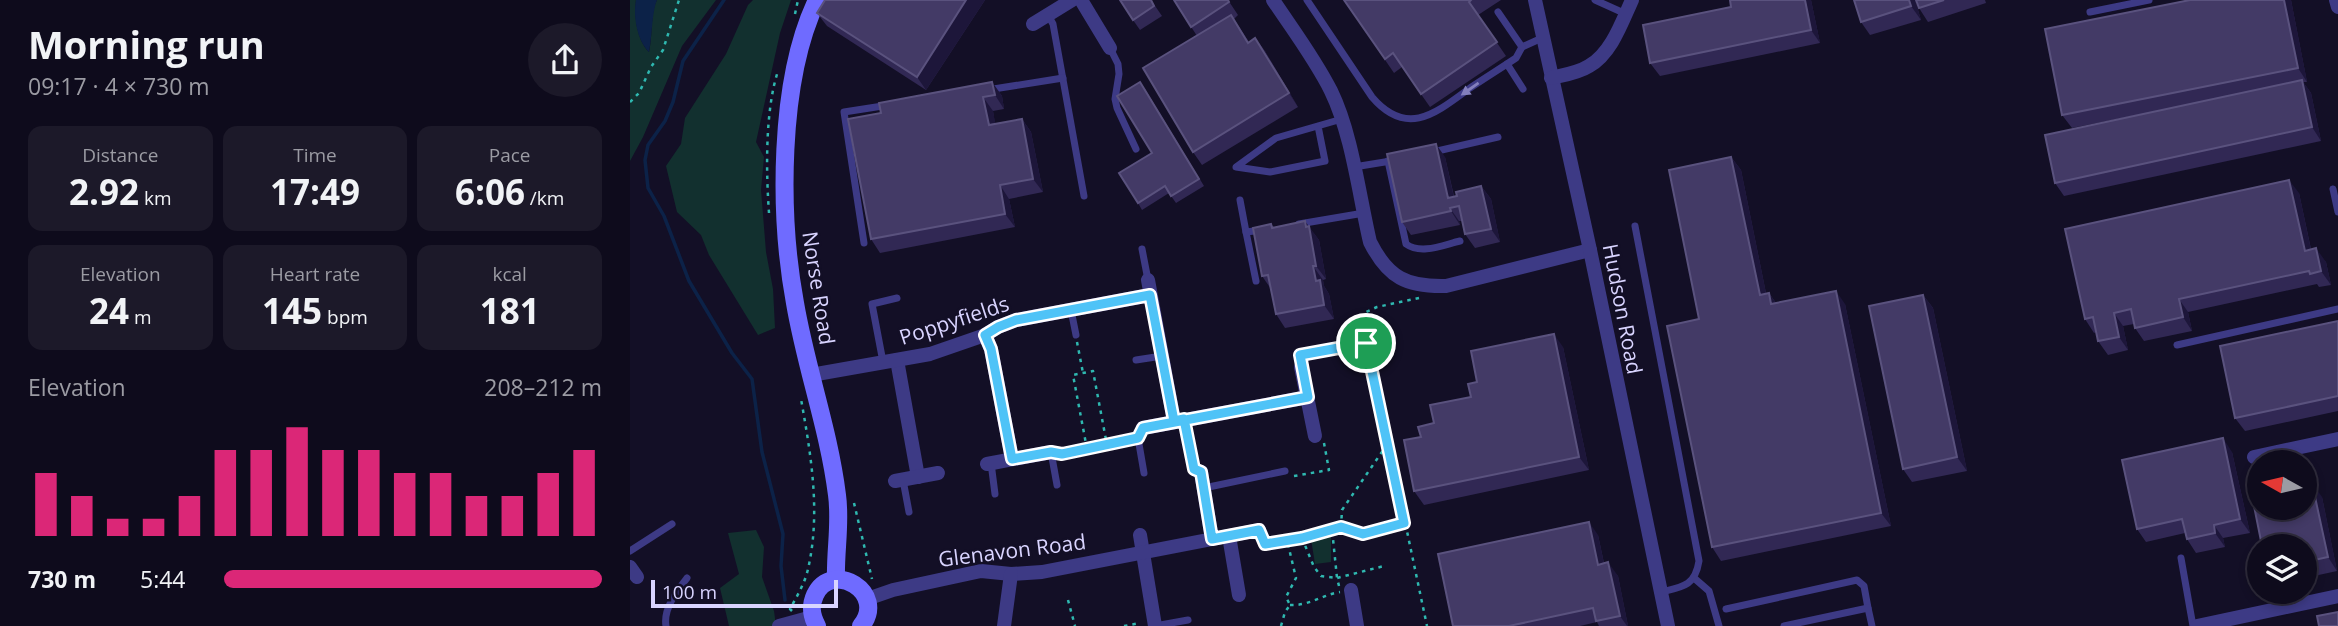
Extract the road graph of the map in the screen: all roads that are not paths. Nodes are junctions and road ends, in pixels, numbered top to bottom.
1 (1072, 0) edge
2 (1081, 0) edge
3 (1273, 0) edge
4 (1307, 0) edge
5 (1535, 0) edge
6 (1595, 0) edge
7 (2149, 0) edge
8 (816, 2) edge
9 (1629, 7) edge
10 (1498, 12) dead end
11 (2090, 12) dead end
12 (1048, 15) junction
13 (1033, 24) dead end
14 (1542, 38) junction
15 (1522, 47) junction
16 (1110, 48) joint
17 (1507, 64) junction
18 (1063, 78) junction
19 (1551, 78) junction
20 (1523, 89) dead end
21 (981, 91) edge
22 (899, 103) edge
23 (1342, 119) junction
24 (1318, 126) junction
25 (1498, 137) dead end
26 (1136, 149) dead end
27 (1422, 154) edge
28 (1410, 157) edge
29 (1388, 161) junction
30 (1353, 168) junction
31 (2333, 189) dead end
32 (1084, 196) dead end
33 (1240, 200) dead end
34 (2338, 212) edge
35 (1364, 214) junction
36 (1290, 225) edge
37 (1635, 226) dead end
38 (1268, 229) edge
39 (1246, 232) junction
40 (1460, 242) dead end
41 (864, 243) dead end
42 (1142, 249) dead end
43 (1590, 250) junction
44 (1148, 280) joint
45 (1256, 281) dead end
46 (1150, 295) junction
47 (897, 298) dead end
48 (2338, 309) edge
49 (1071, 310) junction
50 (985, 335) junction
51 (1076, 335) road end
52 (2177, 345) dead end
53 (1162, 356) junction
54 (1136, 360) dead end
55 (890, 362) junction
56 (1301, 367) road end
57 (811, 374) junction
58 (1308, 397) junction
59 (1179, 420) junction
60 (1140, 433) joint
61 (1315, 436) road end
62 (2338, 439) edge
63 (2287, 450) edge
64 (1051, 452) joint
65 (1012, 459) junction
66 (989, 463) joint
67 (1285, 471) road end
68 (1201, 472) road end
69 (938, 473) dead end
70 (1144, 473) dead end
71 (918, 477) junction
72 (899, 480) joint
73 (1057, 485) dead end
74 (1204, 488) junction
75 (995, 494) dead end
76 (909, 512) dead end
77 (672, 524) dead end
78 (1250, 528) road end
79 (1140, 535) dead end
80 (1229, 536) junction
81 (1212, 539) junction
82 (630, 551) edge
83 (1142, 552) junction
84 (2181, 558) dead end
85 (1011, 574) junction
86 (687, 578) dead end
87 (1694, 578) junction
88 (836, 580) junction
89 (1345, 591) road end
90 (1660, 592) junction
91 (1239, 595) dead end
92 (2338, 596) edge
93 (867, 599) junction
94 (1868, 608) junction
95 (1726, 609) dead end
96 (1188, 620) dead end
97 (2253, 620) edge
98 (815, 622) edge
99 (1154, 624) edge
100 (666, 626) edge
101 (779, 626) edge
102 (861, 626) edge
103 (1004, 626) edge
104 (1356, 626) edge
105 (1668, 626) edge
106 (1718, 626) edge
107 (1784, 626) edge
108 (1872, 626) edge
109 (2195, 626) edge

1 - 12 street
2 - 16 street
3 - 23 street
17 -> 4 lane
5 - 14 street, Hudson Road
6 - 9 lane
7 - 11 lane
8 - 57 street, Norse Road
9 - 19 street
10 - 15 lane
12 - 13 street
12 - 18 lane
14 - 15 lane
14 - 19 street, Hudson Road
15 - 17 lane
16 - 26 lane
17 - 20 lane
18 - 21 lane
18 - 32 lane
19 - 43 street, Hudson Road
22 - 41 lane
23 - 24 lane
23 - 30 street
24 - 24 lane
25 - 27 lane
28 - 29 lane
29 - 30 lane
29 - 40 lane
30 - 35 street
31 - 34 lane
33 - 39 lane
35 - 36 lane
35 - 43 street
37 - 87 lane
38 - 39 lane
39 - 45 lane
42 - 44 lane
43 - 90 street, Hudson Road
44 - 46 street
46 - 49 street, Poppyfields
46 - 53 street
47 - 55 lane
48 - 52 lane
49 - 50 street, Poppyfields
49 - 51 lane
50 - 55 street, Poppyfields
50 - 65 street
53 - 54 lane
53 - 59 street
55 - 57 street, Poppyfields
55 - 71 street
56 - 58 street
57 - 88 street, Norse Road
58 - 59 street
58 - 61 street
59 - 60 street
60 - 70 lane
62 - 63 street
64 - 65 street
64 - 73 lane
65 - 66 street
66 - 75 lane
67 - 74 lane
68 - 74 street
69 - 71 street
71 - 72 street
72 - 76 lane
74 - 81 street
77 - 82 lane
78 - 80 street, Glenavon Road
79 - 83 street
80 - 81 street, Glenavon Road
80 - 91 street
81 - 83 street, Glenavon Road
83 - 85 street, Glenavon Road
83 - 99 street
84 - 109 lane
85 - 93 street, Glenavon Road
85 - 103 street
86 - 100 lane
87 - 90 lane
87 - 106 lane
88 - 93 street
88 - 98 street
89 - 104 street
90 - 105 street, Hudson Road
92 - 97 street
93 - 102 street
94 - 95 lane
94 - 107 lane
94 - 108 lane
96 - 99 lane
97 - 109 street
98 - 101 street

